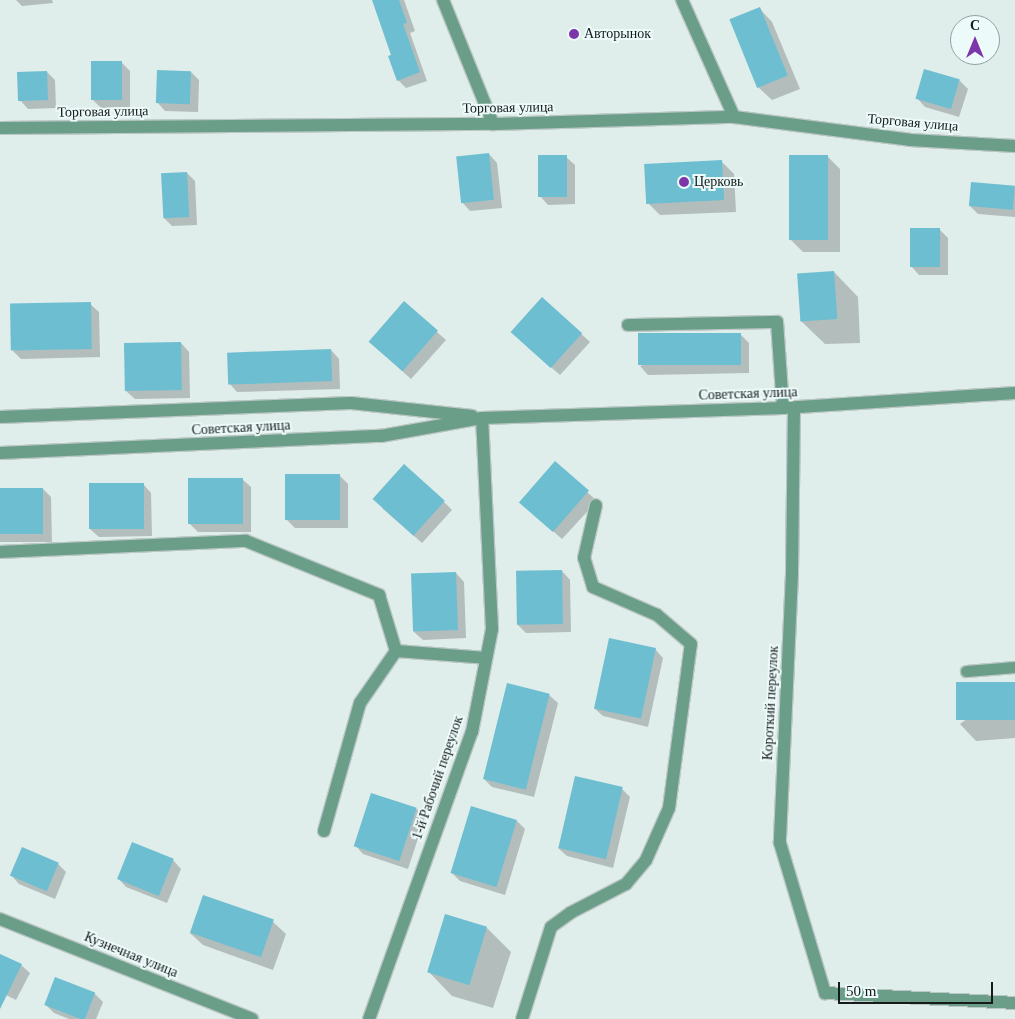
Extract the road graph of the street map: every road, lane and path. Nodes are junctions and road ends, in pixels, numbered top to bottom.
1 (443, 0) edge
2 (682, 0) edge
3 (734, 117) junction
4 (493, 124) junction
5 (0, 128) edge
6 (1015, 146) edge
7 (628, 325) dead end
8 (1015, 393) edge
9 (789, 408) junction
10 (0, 417) edge
11 (482, 418) junction
12 (0, 454) edge
13 (596, 504) dead end
14 (0, 552) edge
15 (396, 651) junction
16 (486, 658) junction
17 (1015, 668) edge
18 (966, 671) dead end
19 (324, 831) dead end
20 (0, 919) edge
21 (1015, 1003) edge
22 (252, 1019) edge
23 (369, 1019) edge
24 (522, 1019) edge

1 - 4 street
2 - 3 street
3 - 4 street, Торговая улица
3 - 6 street, Торговая улица
4 - 5 street, Торговая улица
7 - 9 street, Короткий переулок
8 - 9 street, Советская улица
9 - 11 street, Советская улица
9 - 21 street, Короткий переулок
10 - 11 street, Советская улица
11 - 12 street, Советская улица
11 - 16 street, 1-й Рабочий переулок
13 - 24 street
14 - 15 street
15 - 16 street
15 - 19 street
16 - 23 street, 1-й Рабочий переулок
17 - 18 lane
20 - 22 street, Кузнечная улица

